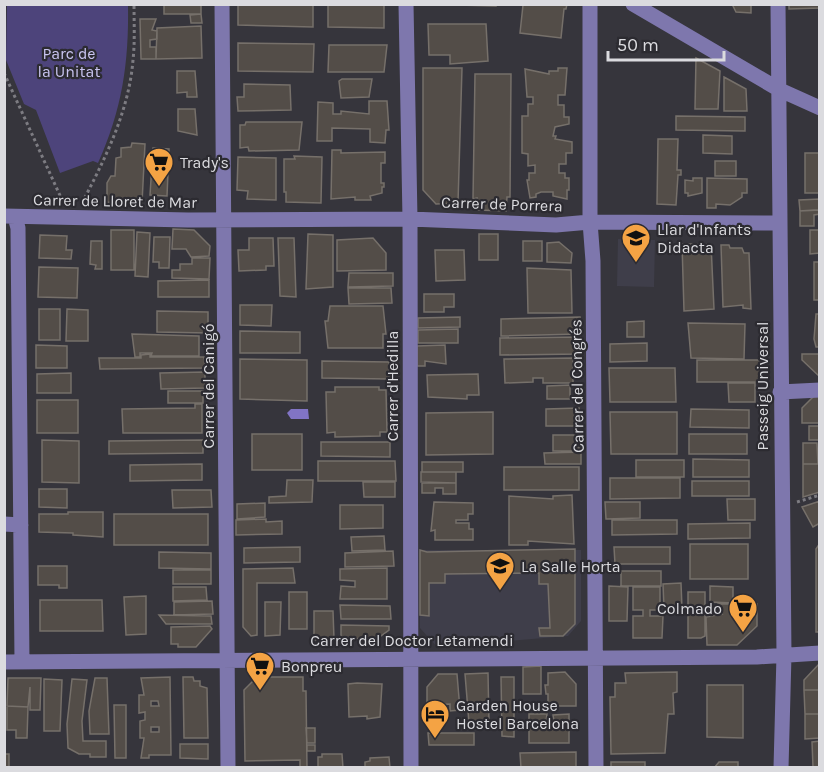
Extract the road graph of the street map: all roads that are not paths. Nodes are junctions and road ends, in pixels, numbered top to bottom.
1 (222, 4) edge
2 (406, 4) edge
3 (590, 4) edge
4 (633, 4) edge
5 (778, 4) edge
6 (780, 90) junction
7 (819, 108) edge
8 (10, 216) edge
9 (410, 219) junction
10 (224, 220) junction
11 (590, 222) junction
12 (779, 223) junction
13 (819, 390) edge
14 (780, 392) junction
15 (4, 524) edge
16 (21, 525) junction
17 (819, 653) edge
18 (784, 655) junction
19 (410, 657) junction
20 (597, 657) junction
21 (228, 660) junction
22 (4, 662) edge
23 (22, 662) junction
24 (228, 768) edge
25 (411, 768) edge
26 (596, 768) edge
27 (781, 768) edge

1 - 10 street, Carrer del Canigó
2 - 9 street, Carrer d'Hedilla
3 - 11 street, Carrer del Congrés
4 - 6 street
5 - 6 street, Passeig Universal
6 - 7 street
6 - 12 street, Passeig Universal
8 - 10 street, Carrer de Lloret de Mar
8 - 16 street
9 - 10 street, Carrer de Porrera
9 - 11 street, Carrer de Porrera
9 - 19 street, Carrer d'Hedilla
10 - 21 street, Carrer del Canigó
11 - 12 street, Carrer de Porrera
11 - 20 street, Carrer del Congrés
12 - 14 street, Passeig Universal
13 - 14 street
14 - 18 street, Passeig Universal
15 - 16 street
16 - 23 street
17 - 18 street, Carrer del Doctor Letamendi
18 - 20 street, Carrer del Doctor Letamendi
18 - 27 street, Passeig Universal
19 - 20 street, Carrer del Doctor Letamendi
19 - 21 street, Carrer del Doctor Letamendi
19 - 25 street, Carrer d'Hedilla
20 - 26 street, Carrer del Congrés
21 - 23 street, Carrer del Doctor Letamendi
21 - 24 street, Carrer del Canigó
22 - 23 street, Carrer del Doctor Letamendi

